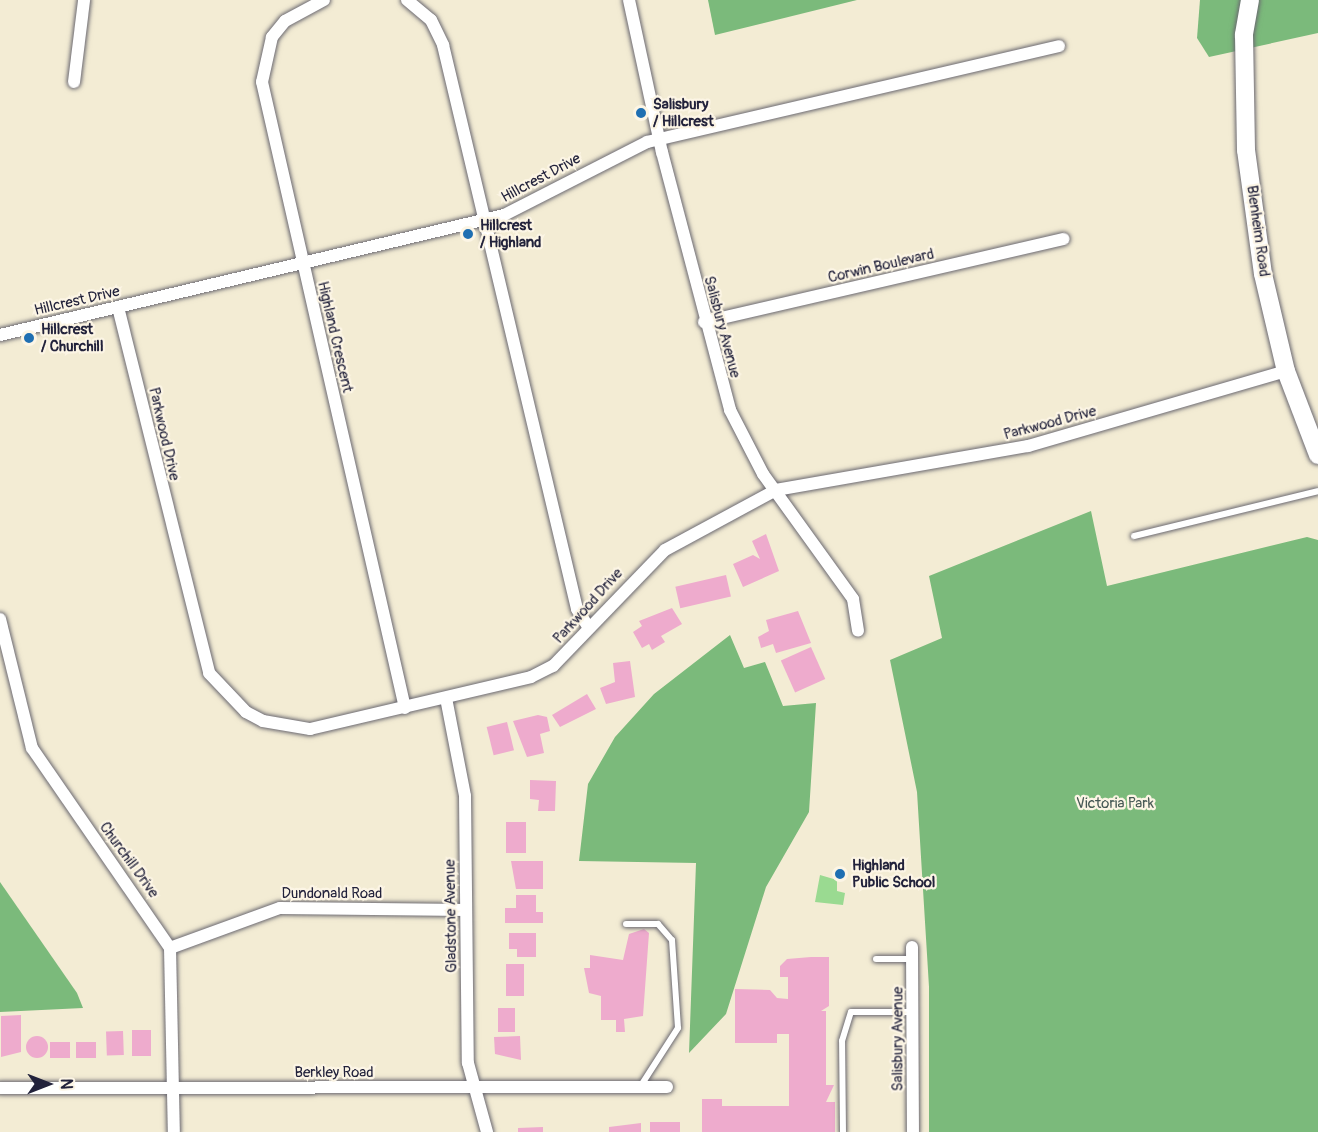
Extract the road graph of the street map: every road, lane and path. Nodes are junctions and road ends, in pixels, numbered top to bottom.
1 (84, 0) edge
2 (324, 0) edge
3 (407, 0) edge
4 (629, 0) edge
5 (1250, 0) edge
6 (1059, 46) dead end
7 (74, 82) dead end
8 (659, 139) junction
9 (485, 220) junction
10 (1064, 239) dead end
11 (302, 262) junction
12 (118, 307) junction
13 (704, 322) junction
14 (0, 335) edge
15 (1286, 370) junction
16 (1318, 455) edge
17 (776, 490) junction
18 (1318, 491) edge
19 (1134, 536) dead end
20 (0, 620) edge
21 (589, 628) junction
22 (858, 631) dead end
23 (6, 670) edge
24 (446, 698) junction
25 (405, 708) junction
26 (466, 910) junction
27 (626, 924) dead end
28 (170, 948) junction
29 (913, 953) joint
30 (876, 959) dead end
31 (913, 1012) junction
32 (174, 1087) junction
33 (667, 1088) dead end
34 (0, 1089) edge
35 (475, 1090) junction
36 (640, 1090) junction
37 (174, 1132) edge
38 (487, 1132) edge
39 (843, 1132) edge
40 (913, 1132) edge

1 - 7 street
2 - 11 street, Highland Crescent
3 - 9 street
4 - 8 street, Salisbury Avenue
5 - 15 main road, Blenheim Road
6 - 8 street, Hillcrest Drive
8 - 9 street, Hillcrest Drive
8 - 13 street, Salisbury Avenue
9 - 11 street, Hillcrest Drive
9 - 21 street
10 - 13 street, Corwin Boulevard
11 - 12 street, Hillcrest Drive
11 - 25 street, Highland Crescent
12 - 14 street, Hillcrest Drive
12 - 25 street, Parkwood Drive
13 - 17 street, Salisbury Avenue
15 - 16 main road, Blenheim Road
15 - 17 street, Parkwood Drive
17 - 21 street, Parkwood Drive
17 - 22 street, Salisbury Avenue
18 - 19 lane
20 - 23 street, Churchill Drive
21 - 24 street, Parkwood Drive
23 - 28 street, Churchill Drive
24 - 25 street, Parkwood Drive
24 - 26 street, Gladstone Avenue
26 - 28 street, Dundonald Road
26 - 35 street, Gladstone Avenue
27 - 36 lane
28 - 32 street
29 - 30 lane
29 - 31 street, Salisbury Avenue
31 - 39 lane
31 - 40 street, Salisbury Avenue
32 - 34 street, Berkley Road
32 - 35 street, Berkley Road
32 - 37 street
33 - 36 street, Berkley Road
35 - 36 street, Berkley Road
35 - 38 street, Gladstone Avenue

